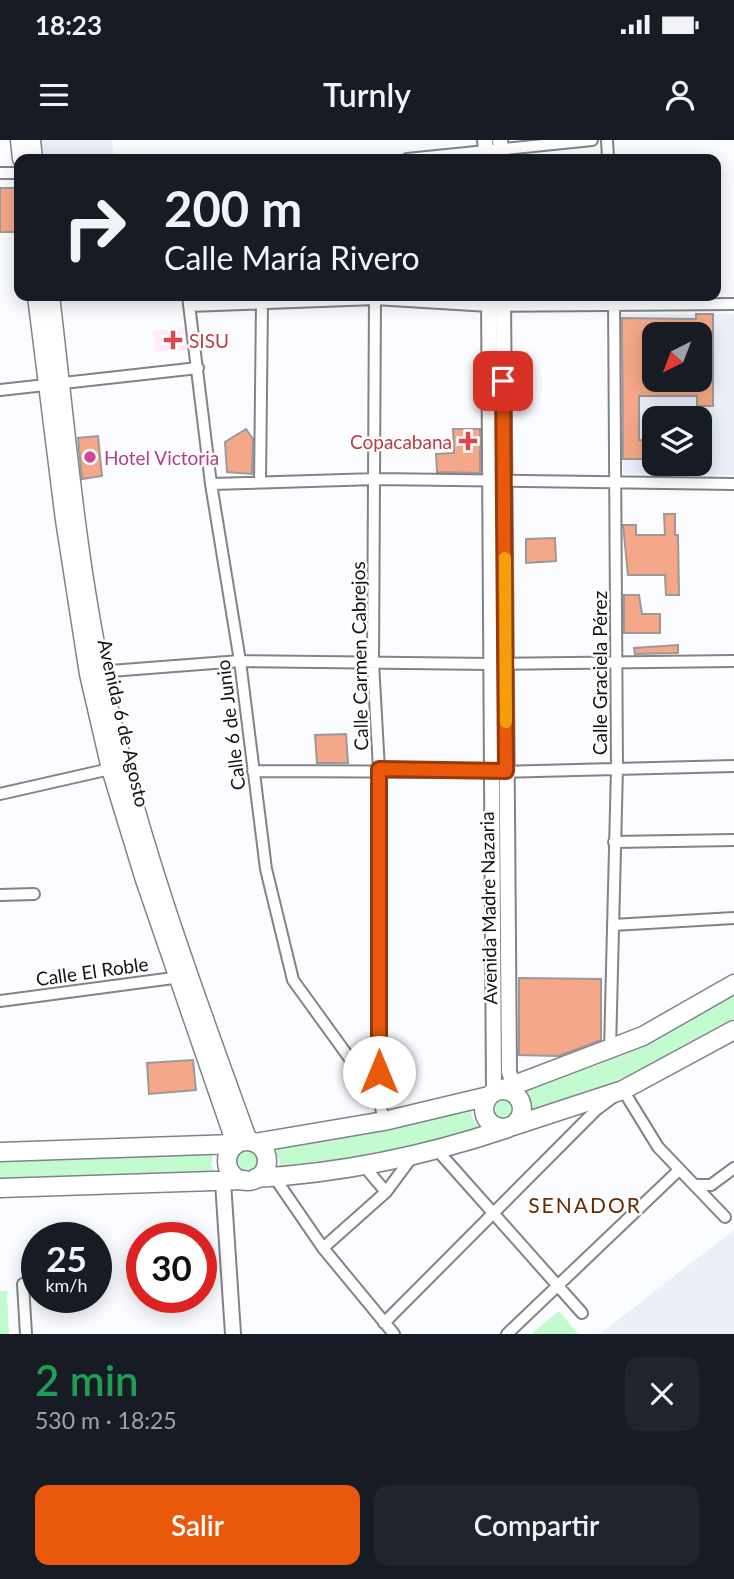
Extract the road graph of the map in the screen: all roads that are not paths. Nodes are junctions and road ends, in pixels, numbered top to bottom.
1 (592, 140) edge
2 (494, 149) edge
3 (450, 154) edge
4 (37, 301) edge
5 (51, 301) edge
6 (188, 301) edge
7 (290, 301) edge
8 (375, 301) edge
9 (496, 301) edge
10 (615, 301) edge
11 (262, 302) junction
12 (734, 304) edge
13 (198, 368) junction
14 (54, 385) junction
15 (0, 390) edge
16 (376, 479) junction
17 (497, 481) junction
18 (260, 482) junction
19 (617, 482) junction
20 (211, 484) junction
21 (734, 484) edge
22 (240, 660) junction
23 (734, 660) edge
24 (373, 663) junction
25 (616, 663) junction
26 (499, 664) junction
27 (95, 673) junction
28 (734, 766) edge
29 (617, 768) junction
30 (110, 769) junction
31 (379, 769) junction
32 (253, 771) junction
33 (500, 772) junction
34 (0, 794) edge
35 (734, 840) edge
36 (614, 842) junction
37 (34, 894) dead end
38 (0, 895) edge
39 (734, 918) edge
40 (612, 925) junction
41 (182, 976) junction
42 (734, 984) edge
43 (0, 1001) edge
44 (734, 1030) edge
45 (610, 1050) junction
46 (623, 1090) junction
47 (503, 1092) junction
48 (379, 1099) junction
49 (384, 1121) junction
50 (511, 1127) junction
51 (246, 1143) junction
52 (438, 1151) junction
53 (0, 1152) edge
54 (412, 1157) junction
55 (364, 1166) junction
56 (734, 1168) edge
57 (678, 1171) junction
58 (226, 1175) junction
59 (260, 1175) junction
60 (695, 1185) junction
61 (0, 1188) edge
62 (386, 1192) junction
63 (495, 1214) junction
64 (725, 1217) dead end
65 (323, 1248) junction
66 (560, 1285) junction
67 (25, 1313) edge
68 (582, 1313) dead end
69 (384, 1323) junction
70 (26, 1334) edge
71 (233, 1334) edge
72 (394, 1334) edge
73 (507, 1334) edge

1 - 2 street
2 - 3 street
4 - 14 main road, Avenida 6 de Agosto
5 - 14 main road, Avenida 6 de Agosto
6 - 11 street
6 - 13 street, Calle 6 de Junio
7 - 11 street
8 - 16 street, Calle Carmen Cabrejos
9 - 10 street
9 - 17 street, Avenida Madre Nazaria
10 - 12 street
10 - 19 street, Calle Graciela Pérez
11 - 18 street
13 - 14 street
13 - 20 street, Calle 6 de Junio
14 - 15 street
14 - 27 main road, Avenida 6 de Agosto
16 - 17 street
16 - 18 street
16 - 24 street, Calle Carmen Cabrejos
17 - 19 street
17 - 26 street, Avenida Madre Nazaria
18 - 20 street
19 - 21 street
19 - 25 street, Calle Graciela Pérez
20 - 22 street, Calle 6 de Junio
22 - 24 street
22 - 27 street
22 - 32 street, Calle 6 de Junio
23 - 25 street
24 - 26 street
24 - 31 street, Calle Carmen Cabrejos
25 - 26 street
25 - 29 street, Calle Graciela Pérez
26 - 33 street, Avenida Madre Nazaria
27 - 30 main road, Avenida 6 de Agosto
27 - 41 main road, Avenida 6 de Agosto
28 - 29 street
29 - 33 street
29 - 36 street, Calle Graciela Pérez
30 - 34 street
30 - 41 main road, Avenida 6 de Agosto
31 - 32 street
31 - 33 street
31 - 48 street, Calle Carmen Cabrejos
32 - 48 street, Calle 6 de Junio
33 - 47 street, Avenida Madre Nazaria
33 - 47 street, Avenida Madre Nazaria
35 - 36 street
36 - 40 street, Calle Graciela Pérez
37 - 38 street
39 - 40 street
40 - 45 street, Calle Graciela Pérez
41 - 43 street, Calle El Roble
41 - 51 main road, Avenida 6 de Agosto
42 - 45 main road
44 - 46 main road
45 - 47 main road
46 - 50 main road
46 - 57 street
46 - 63 street
47 - 49 main road
47 - 50 main road
47 - 50 main road
48 - 49 street, Calle 6 de Junio
49 - 51 main road
50 - 52 main road
51 - 53 main road
51 - 58 main road
51 - 59 main road
52 - 54 main road
52 - 63 street
54 - 55 main road
54 - 62 street
55 - 59 main road
55 - 62 street
56 - 60 street
57 - 60 street
57 - 66 street
58 - 59 main road
58 - 61 main road
58 - 71 street
59 - 65 street
60 - 64 street
62 - 65 street
63 - 66 street
63 - 69 street
65 - 69 street
66 - 68 street
66 - 73 street
67 - 70 street
69 - 72 street

